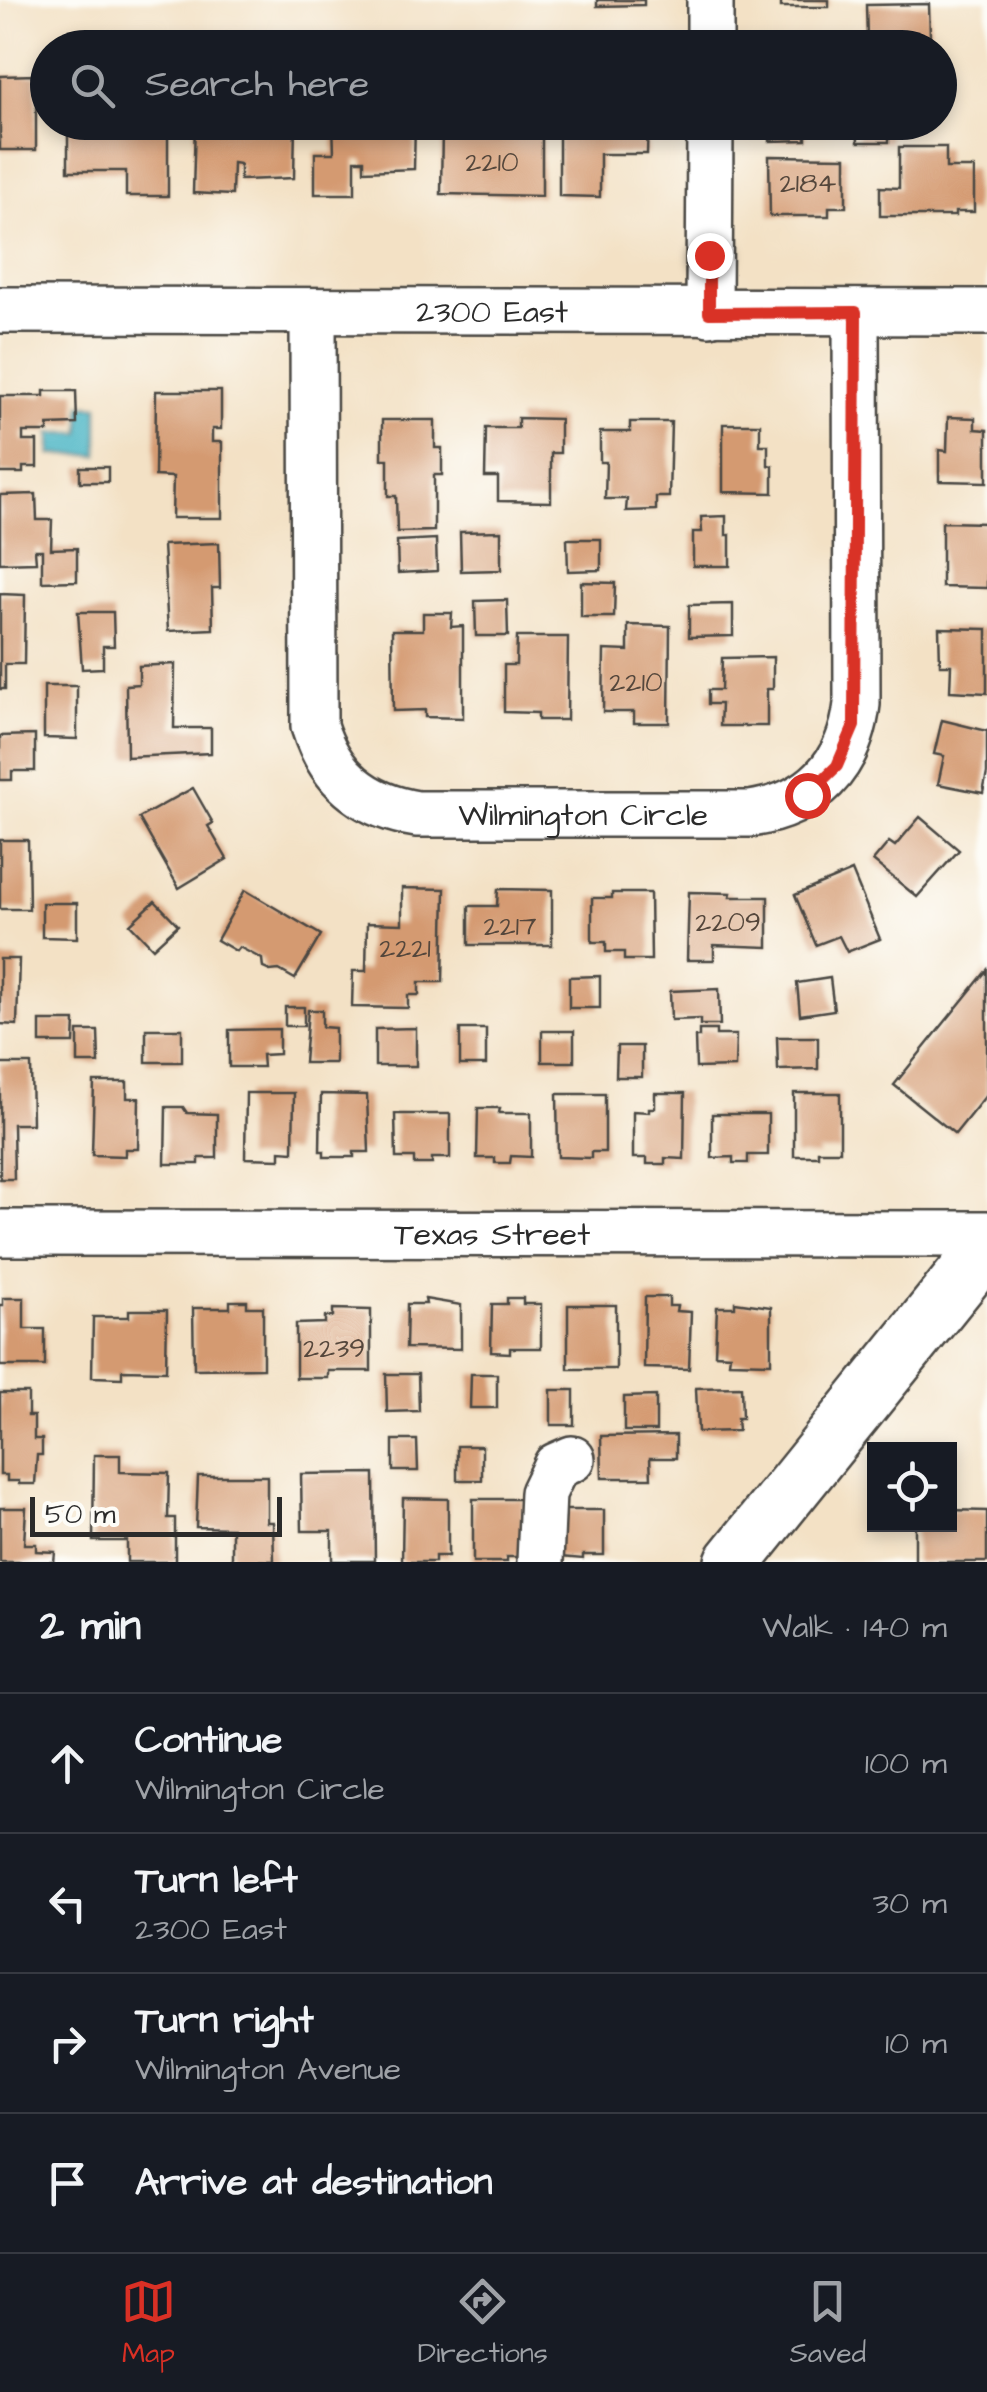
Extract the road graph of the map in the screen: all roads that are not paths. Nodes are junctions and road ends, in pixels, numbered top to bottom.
1 (710, 0) edge
2 (710, 30) edge
3 (710, 140) edge
4 (0, 310) edge
5 (314, 311) junction
6 (856, 312) junction
7 (987, 312) edge
8 (709, 313) junction
9 (0, 1233) edge
10 (987, 1234) edge
11 (987, 1247) edge
12 (572, 1459) dead end
13 (540, 1562) edge
14 (733, 1562) edge

1 - 2 street
3 - 8 street
4 - 5 street, 2300 East
5 - 6 street, Wilmington Circle
5 - 8 street, 2300 East
6 - 7 street, 2300 East
6 - 8 street, 2300 East
9 - 10 street, Texas Street
11 - 14 main road
12 - 13 street

